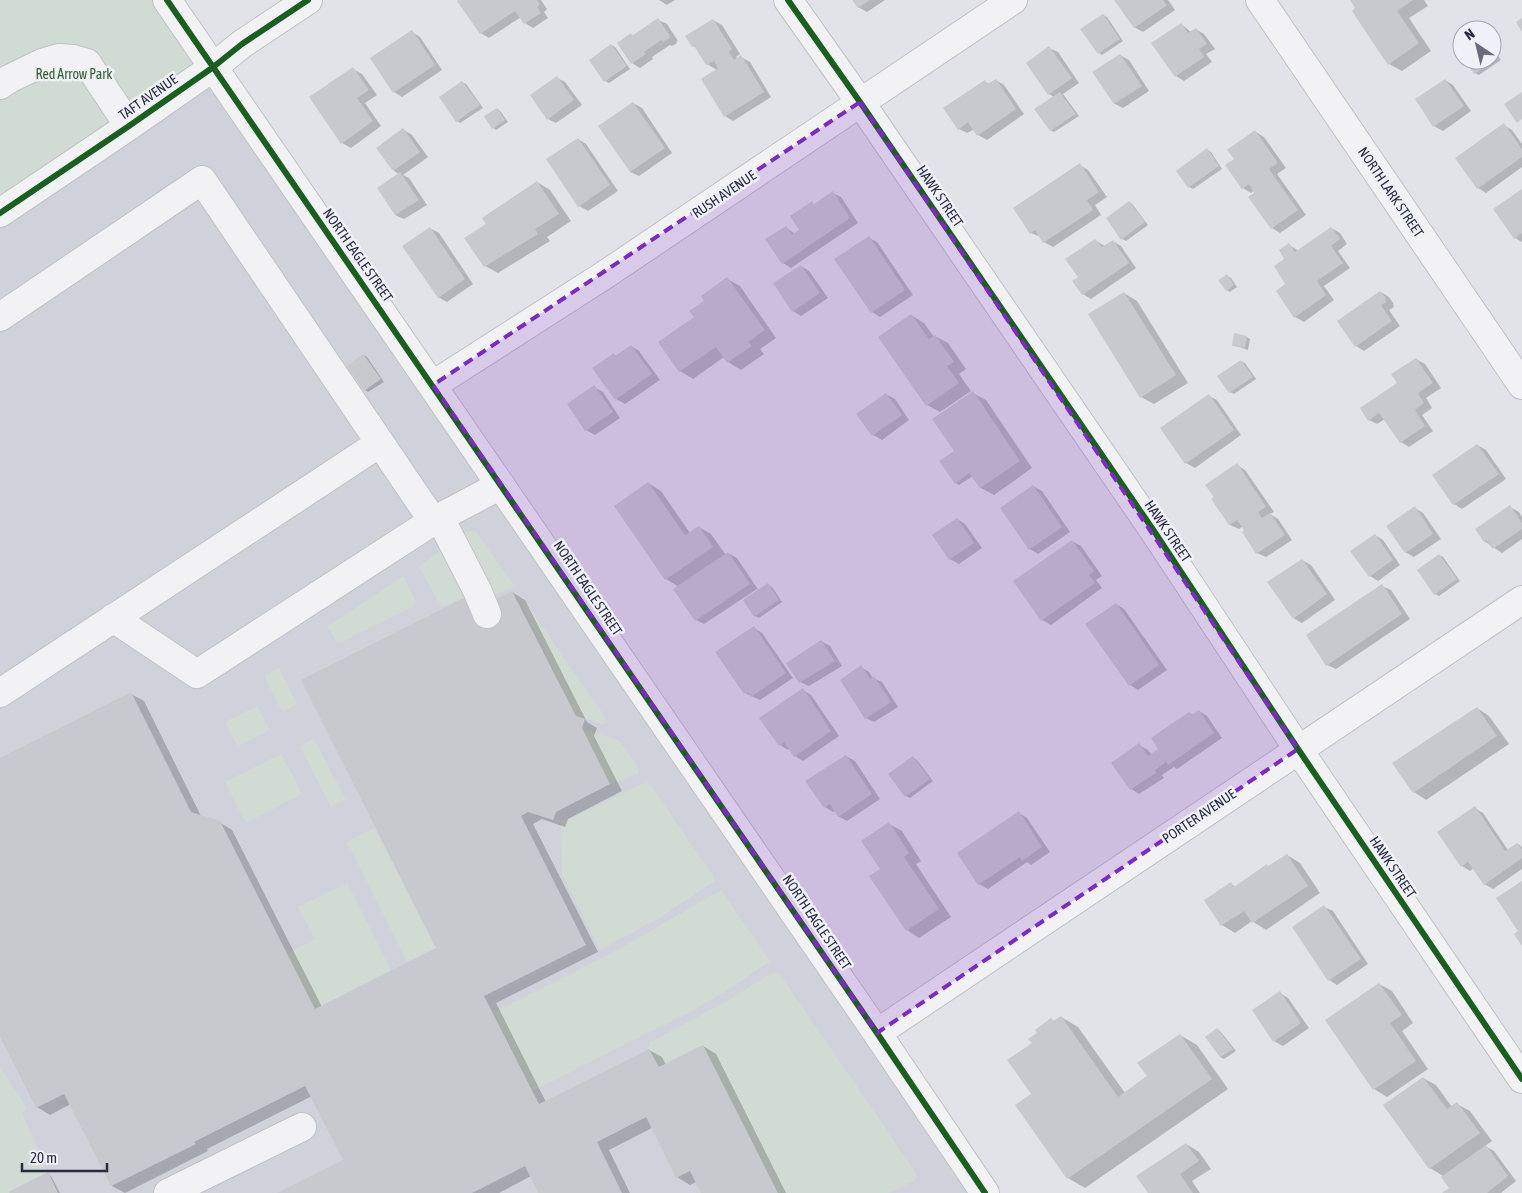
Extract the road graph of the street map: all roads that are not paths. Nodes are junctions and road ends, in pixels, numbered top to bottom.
1 (167, 0) edge
2 (308, 0) edge
3 (788, 0) edge
4 (1013, 0) edge
5 (1260, 0) edge
6 (212, 68) junction
7 (0, 85) edge
8 (860, 102) junction
9 (129, 126) junction
10 (0, 213) edge
11 (0, 317) edge
12 (433, 385) junction
13 (1522, 385) edge
14 (380, 443) junction
15 (502, 485) junction
16 (436, 519) junction
17 (1522, 600) edge
18 (487, 614) dead end
19 (113, 618) junction
20 (0, 693) edge
21 (1298, 749) junction
22 (877, 1033) junction
23 (1522, 1079) edge
24 (302, 1127) dead end
25 (168, 1193) edge
26 (985, 1193) edge

1 - 6 street, NORTH EAGLE STREET
2 - 6 street, TAFT AVENUE
3 - 8 street, HAWK STREET
4 - 8 street, RUSH AVENUE
5 - 13 street, NORTH LARK STREET
6 - 9 street, TAFT AVENUE
6 - 12 street, NORTH EAGLE STREET
7 - 9 street
8 - 12 street, RUSH AVENUE
8 - 21 street, HAWK STREET
9 - 10 street, TAFT AVENUE
11 - 14 street
12 - 15 street, NORTH EAGLE STREET
14 - 16 street
14 - 19 street
15 - 16 street
15 - 22 street, NORTH EAGLE STREET
16 - 18 street
16 - 19 street
17 - 21 street, PORTER AVENUE
19 - 20 street
21 - 22 street, PORTER AVENUE
21 - 23 street, HAWK STREET
22 - 26 street, NORTH EAGLE STREET
24 - 25 street

